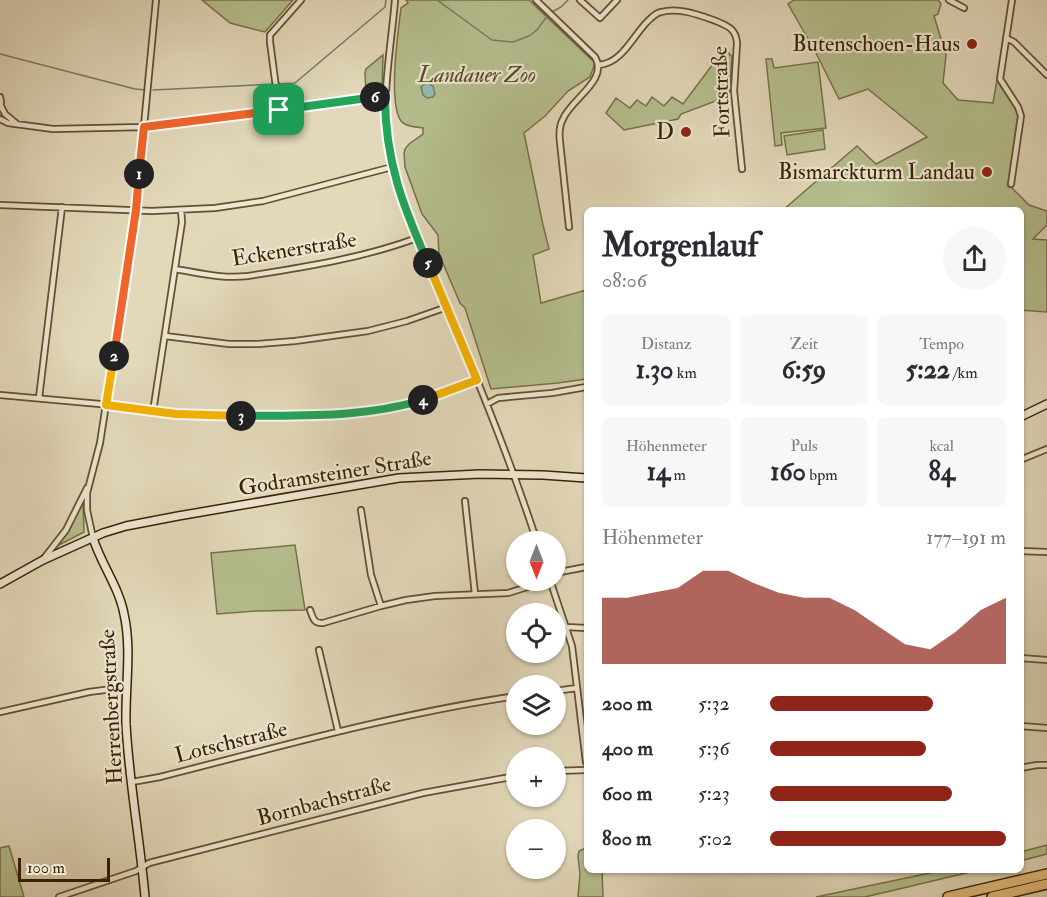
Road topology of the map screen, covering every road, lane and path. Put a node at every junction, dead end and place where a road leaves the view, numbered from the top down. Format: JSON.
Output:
{"nodes":[{"id":1,"x":156,"y":0,"type":"edge"},
{"id":2,"x":301,"y":0,"type":"edge"},
{"id":3,"x":395,"y":0,"type":"edge"},
{"id":4,"x":536,"y":0,"type":"edge"},
{"id":5,"x":580,"y":0,"type":"edge"},
{"id":6,"x":617,"y":0,"type":"edge"},
{"id":7,"x":949,"y":0,"type":"edge"},
{"id":8,"x":1012,"y":0,"type":"edge"},
{"id":9,"x":964,"y":8,"type":"dead end"},
{"id":10,"x":1006,"y":38,"type":"junction"},
{"id":11,"x":598,"y":65,"type":"junction"},
{"id":12,"x":1047,"y":75,"type":"edge"},
{"id":13,"x":385,"y":96,"type":"junction"},
{"id":14,"x":0,"y":97,"type":"edge"},
{"id":15,"x":0,"y":107,"type":"edge"},
{"id":16,"x":279,"y":110,"type":"junction"},
{"id":17,"x":0,"y":119,"type":"edge"},
{"id":18,"x":19,"y":125,"type":"junction"},
{"id":19,"x":144,"y":127,"type":"junction"},
{"id":20,"x":392,"y":167,"type":"junction"},
{"id":21,"x":742,"y":169,"type":"dead end"},
{"id":22,"x":1011,"y":184,"type":"dead end"},
{"id":23,"x":0,"y":205,"type":"edge"},
{"id":24,"x":62,"y":207,"type":"junction"},
{"id":25,"x":136,"y":210,"type":"junction"},
{"id":26,"x":181,"y":210,"type":"junction"},
{"id":27,"x":569,"y":227,"type":"dead end"},
{"id":28,"x":417,"y":238,"type":"junction"},
{"id":29,"x":175,"y":269,"type":"junction"},
{"id":30,"x":447,"y":307,"type":"junction"},
{"id":31,"x":165,"y":336,"type":"junction"},
{"id":32,"x":477,"y":380,"type":"junction"},
{"id":33,"x":584,"y":387,"type":"edge"},
{"id":34,"x":0,"y":395,"type":"edge"},
{"id":35,"x":39,"y":398,"type":"junction"},
{"id":36,"x":487,"y":404,"type":"junction"},
{"id":37,"x":1047,"y":404,"type":"edge"},
{"id":38,"x":106,"y":405,"type":"junction"},
{"id":39,"x":153,"y":412,"type":"junction"},
{"id":40,"x":1024,"y":415,"type":"edge"},
{"id":41,"x":1047,"y":449,"type":"edge"},
{"id":42,"x":1024,"y":458,"type":"edge"},
{"id":43,"x":513,"y":475,"type":"junction"},
{"id":44,"x":584,"y":478,"type":"edge"},
{"id":45,"x":89,"y":485,"type":"junction"},
{"id":46,"x":465,"y":501,"type":"dead end"},
{"id":47,"x":361,"y":510,"type":"dead end"},
{"id":48,"x":533,"y":531,"type":"edge"},
{"id":49,"x":93,"y":538,"type":"junction"},
{"id":50,"x":1024,"y":551,"type":"edge"},
{"id":51,"x":1047,"y":552,"type":"edge"},
{"id":52,"x":43,"y":560,"type":"junction"},
{"id":53,"x":584,"y":567,"type":"edge"},
{"id":54,"x":566,"y":571,"type":"edge"},
{"id":55,"x":0,"y":584,"type":"edge"},
{"id":56,"x":514,"y":591,"type":"edge"},
{"id":57,"x":554,"y":591,"type":"edge"},
{"id":58,"x":475,"y":594,"type":"junction"},
{"id":59,"x":381,"y":606,"type":"junction"},
{"id":60,"x":310,"y":610,"type":"dead end"},
{"id":61,"x":567,"y":627,"type":"junction"},
{"id":62,"x":584,"y":628,"type":"edge"},
{"id":63,"x":319,"y":650,"type":"dead end"},
{"id":64,"x":1024,"y":658,"type":"edge"},
{"id":65,"x":1047,"y":660,"type":"edge"},
{"id":66,"x":577,"y":688,"type":"junction"},
{"id":67,"x":126,"y":689,"type":"junction"},
{"id":68,"x":566,"y":690,"type":"edge"},
{"id":69,"x":506,"y":698,"type":"edge"},
{"id":70,"x":0,"y":712,"type":"edge"},
{"id":71,"x":584,"y":722,"type":"edge"},
{"id":72,"x":1024,"y":726,"type":"edge"},
{"id":73,"x":1047,"y":728,"type":"edge"},
{"id":74,"x":338,"y":731,"type":"junction"},
{"id":75,"x":1047,"y":765,"type":"edge"},
{"id":76,"x":1024,"y":767,"type":"edge"},
{"id":77,"x":584,"y":770,"type":"edge"},
{"id":78,"x":566,"y":771,"type":"edge"},
{"id":79,"x":506,"y":778,"type":"edge"},
{"id":80,"x":132,"y":782,"type":"junction"},
{"id":81,"x":142,"y":868,"type":"junction"},
{"id":82,"x":1047,"y":874,"type":"edge"},
{"id":83,"x":1047,"y":884,"type":"edge"},
{"id":84,"x":59,"y":897,"type":"edge"},
{"id":85,"x":145,"y":897,"type":"edge"},
{"id":86,"x":948,"y":897,"type":"edge"},
{"id":87,"x":992,"y":897,"type":"edge"}],
"edges":[{"from":1,"to":19,"type":"street"},
{"from":2,"to":16,"type":"street"},
{"from":3,"to":13,"type":"street"},
{"from":4,"to":11,"type":"street"},
{"from":5,"to":6,"type":"street"},
{"from":7,"to":9,"type":"street"},
{"from":8,"to":10,"type":"street"},
{"from":10,"to":12,"type":"street"},
{"from":10,"to":22,"type":"street"},
{"from":11,"to":21,"type":"street","name":"Fortstraße"},
{"from":11,"to":27,"type":"street"},
{"from":13,"to":16,"type":"street"},
{"from":13,"to":20,"type":"street"},
{"from":14,"to":15,"type":"street"},
{"from":15,"to":18,"type":"street"},
{"from":16,"to":19,"type":"street"},
{"from":17,"to":18,"type":"street"},
{"from":18,"to":19,"type":"street"},
{"from":19,"to":25,"type":"street"},
{"from":20,"to":26,"type":"street"},
{"from":20,"to":28,"type":"street"},
{"from":23,"to":24,"type":"street"},
{"from":24,"to":25,"type":"street"},
{"from":24,"to":35,"type":"street"},
{"from":25,"to":26,"type":"street"},
{"from":25,"to":38,"type":"street"},
{"from":26,"to":29,"type":"street"},
{"from":28,"to":29,"type":"street","name":"Eckenerstraße"},
{"from":28,"to":30,"type":"street"},
{"from":29,"to":31,"type":"street"},
{"from":30,"to":31,"type":"street"},
{"from":30,"to":32,"type":"street"},
{"from":31,"to":39,"type":"street"},
{"from":32,"to":36,"type":"street"},
{"from":32,"to":39,"type":"street"},
{"from":33,"to":36,"type":"street"},
{"from":34,"to":35,"type":"street"},
{"from":35,"to":38,"type":"street"},
{"from":36,"to":43,"type":"street"},
{"from":37,"to":40,"type":"street"},
{"from":38,"to":39,"type":"street"},
{"from":38,"to":45,"type":"street"},
{"from":41,"to":42,"type":"street"},
{"from":43,"to":44,"type":"street","name":"Godramsteiner Straße"},
{"from":43,"to":48,"type":"street"},
{"from":43,"to":49,"type":"street","name":"Godramsteiner Straße"},
{"from":45,"to":49,"type":"street"},
{"from":45,"to":52,"type":"street"},
{"from":46,"to":58,"type":"street"},
{"from":47,"to":59,"type":"street"},
{"from":49,"to":52,"type":"street","name":"Godramsteiner Straße"},
{"from":49,"to":67,"type":"street","name":"Herrenbergstraße"},
{"from":50,"to":51,"type":"street"},
{"from":52,"to":55,"type":"street","name":"Godramsteiner Straße"},
{"from":53,"to":54,"type":"street"},
{"from":56,"to":58,"type":"street"},
{"from":57,"to":61,"type":"street"},
{"from":58,"to":59,"type":"street"},
{"from":59,"to":60,"type":"street"},
{"from":61,"to":62,"type":"street"},
{"from":61,"to":66,"type":"street"},
{"from":63,"to":74,"type":"street"},
{"from":64,"to":65,"type":"street"},
{"from":66,"to":68,"type":"street"},
{"from":66,"to":71,"type":"street"},
{"from":67,"to":70,"type":"street"},
{"from":67,"to":80,"type":"street","name":"Herrenbergstraße"},
{"from":69,"to":74,"type":"street","name":"Lotschstraße"},
{"from":72,"to":73,"type":"street"},
{"from":74,"to":80,"type":"street","name":"Lotschstraße"},
{"from":75,"to":76,"type":"street"},
{"from":77,"to":78,"type":"street"},
{"from":79,"to":81,"type":"street","name":"Bornbachstraße"},
{"from":80,"to":81,"type":"street","name":"Herrenbergstraße"},
{"from":81,"to":84,"type":"street","name":"Bornbachstraße"},
{"from":81,"to":85,"type":"street","name":"Herrenbergstraße"},
{"from":82,"to":86,"type":"highway"},
{"from":83,"to":87,"type":"highway"}]}
